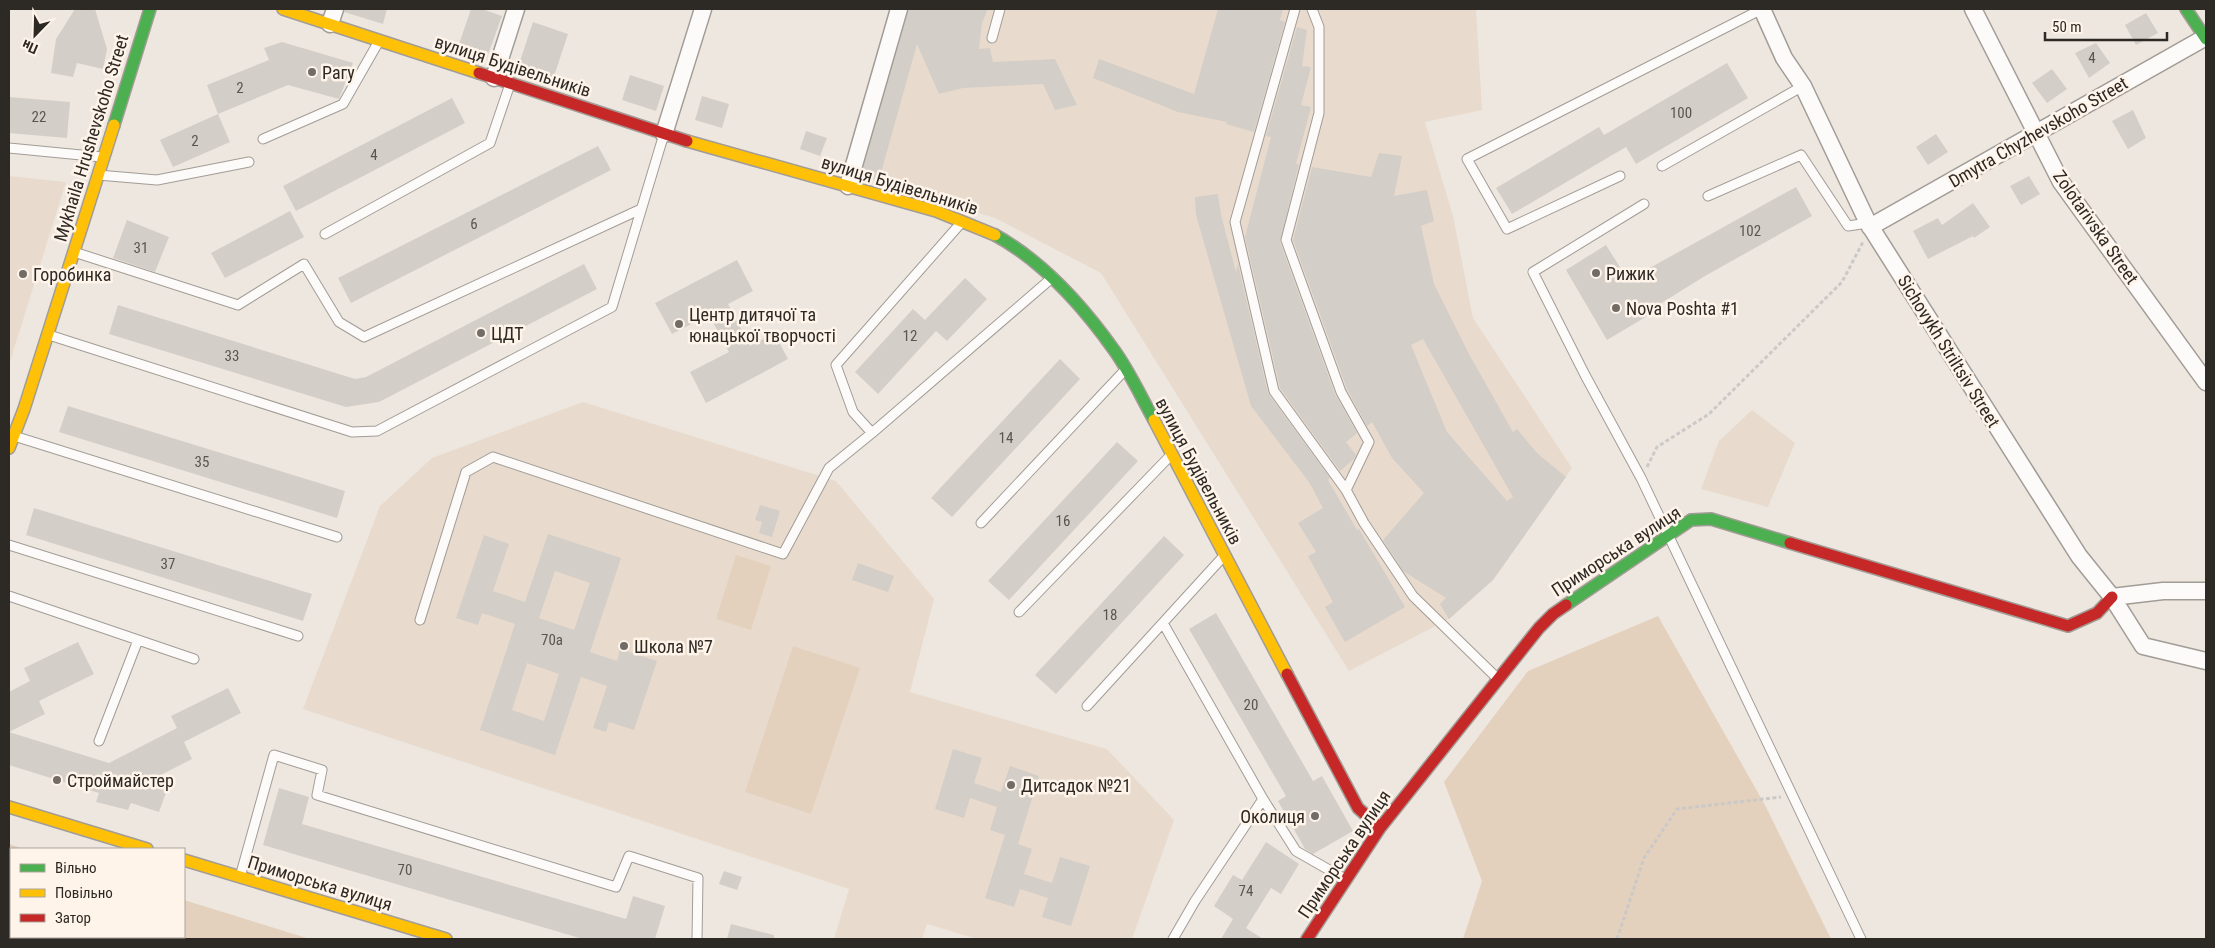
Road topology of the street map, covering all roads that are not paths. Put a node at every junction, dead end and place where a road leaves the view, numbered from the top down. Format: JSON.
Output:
{"nodes":[{"id":1,"x":150,"y":9,"type":"edge"},
{"id":2,"x":283,"y":9,"type":"edge"},
{"id":3,"x":516,"y":9,"type":"edge"},
{"id":4,"x":704,"y":9,"type":"edge"},
{"id":5,"x":899,"y":9,"type":"edge"},
{"id":6,"x":1000,"y":9,"type":"edge"},
{"id":7,"x":1295,"y":9,"type":"edge"},
{"id":8,"x":1312,"y":9,"type":"edge"},
{"id":9,"x":1762,"y":9,"type":"edge"},
{"id":10,"x":1974,"y":9,"type":"edge"},
{"id":11,"x":2186,"y":9,"type":"edge"},
{"id":12,"x":332,"y":17,"type":"edge"},
{"id":13,"x":992,"y":38,"type":"dead end"},
{"id":14,"x":2206,"y":38,"type":"edge"},
{"id":15,"x":379,"y":40,"type":"junction"},
{"id":16,"x":494,"y":78,"type":"junction"},
{"id":17,"x":510,"y":83,"type":"junction"},
{"id":18,"x":1803,"y":86,"type":"junction"},
{"id":19,"x":2036,"y":132,"type":"junction"},
{"id":20,"x":664,"y":134,"type":"junction"},
{"id":21,"x":263,"y":139,"type":"dead end"},
{"id":22,"x":9,"y":148,"type":"edge"},
{"id":23,"x":103,"y":157,"type":"junction"},
{"id":24,"x":249,"y":162,"type":"dead end"},
{"id":25,"x":1662,"y":166,"type":"dead end"},
{"id":26,"x":98,"y":175,"type":"junction"},
{"id":27,"x":1620,"y":176,"type":"dead end"},
{"id":28,"x":848,"y":186,"type":"junction"},
{"id":29,"x":1708,"y":196,"type":"dead end"},
{"id":30,"x":1644,"y":204,"type":"dead end"},
{"id":31,"x":641,"y":209,"type":"junction"},
{"id":32,"x":962,"y":221,"type":"junction"},
{"id":33,"x":1869,"y":225,"type":"junction"},
{"id":34,"x":325,"y":234,"type":"dead end"},
{"id":35,"x":74,"y":252,"type":"junction"},
{"id":36,"x":1053,"y":276,"type":"junction"},
{"id":37,"x":48,"y":334,"type":"junction"},
{"id":38,"x":1125,"y":370,"type":"junction"},
{"id":39,"x":2206,"y":382,"type":"edge"},
{"id":40,"x":872,"y":433,"type":"junction"},
{"id":41,"x":14,"y":436,"type":"junction"},
{"id":42,"x":9,"y":448,"type":"edge"},
{"id":43,"x":1173,"y":453,"type":"junction"},
{"id":44,"x":1346,"y":490,"type":"junction"},
{"id":45,"x":981,"y":523,"type":"dead end"},
{"id":46,"x":1668,"y":535,"type":"junction"},
{"id":47,"x":337,"y":537,"type":"dead end"},
{"id":48,"x":9,"y":544,"type":"edge"},
{"id":49,"x":1224,"y":556,"type":"junction"},
{"id":50,"x":2206,"y":591,"type":"edge"},
{"id":51,"x":9,"y":596,"type":"edge"},
{"id":52,"x":2112,"y":597,"type":"junction"},
{"id":53,"x":1019,"y":612,"type":"dead end"},
{"id":54,"x":420,"y":620,"type":"dead end"},
{"id":55,"x":1163,"y":623,"type":"junction"},
{"id":56,"x":298,"y":636,"type":"dead end"},
{"id":57,"x":138,"y":640,"type":"junction"},
{"id":58,"x":194,"y":659,"type":"dead end"},
{"id":59,"x":2206,"y":661,"type":"edge"},
{"id":60,"x":1498,"y":678,"type":"junction"},
{"id":61,"x":1087,"y":706,"type":"dead end"},
{"id":62,"x":99,"y":741,"type":"dead end"},
{"id":63,"x":1263,"y":799,"type":"junction"},
{"id":64,"x":9,"y":808,"type":"edge"},
{"id":65,"x":1380,"y":828,"type":"junction"},
{"id":66,"x":144,"y":848,"type":"edge"},
{"id":67,"x":185,"y":860,"type":"edge"},
{"id":68,"x":240,"y":877,"type":"junction"},
{"id":69,"x":1347,"y":880,"type":"junction"},
{"id":70,"x":446,"y":939,"type":"edge"},
{"id":71,"x":697,"y":939,"type":"edge"},
{"id":72,"x":1173,"y":939,"type":"edge"},
{"id":73,"x":1307,"y":939,"type":"edge"},
{"id":74,"x":1861,"y":939,"type":"edge"}],
"edges":[{"from":1,"to":23,"type":"street","name":"Mykhaila Hrushevskoho Street"},
{"from":2,"to":12,"type":"street","name":"вулиця Будівельників"},
{"from":3,"to":16,"type":"street"},
{"from":4,"to":20,"type":"street"},
{"from":5,"to":28,"type":"street"},
{"from":6,"to":13,"type":"lane"},
{"from":7,"to":44,"type":"lane"},
{"from":8,"to":44,"type":"lane"},
{"from":9,"to":18,"type":"street","name":"Sichovykh Striltsiv Street"},
{"from":9,"to":27,"type":"lane"},
{"from":10,"to":19,"type":"street","name":"Zolotarivska Street"},
{"from":11,"to":14,"type":"street"},
{"from":12,"to":15,"type":"street","name":"вулиця Будівельників"},
{"from":14,"to":19,"type":"street","name":"Dmytra Chyzhevskoho Street"},
{"from":15,"to":16,"type":"street","name":"вулиця Будівельників"},
{"from":15,"to":21,"type":"lane"},
{"from":16,"to":17,"type":"street","name":"вулиця Будівельників"},
{"from":17,"to":20,"type":"street","name":"вулиця Будівельників"},
{"from":17,"to":34,"type":"lane"},
{"from":18,"to":25,"type":"lane"},
{"from":18,"to":33,"type":"street","name":"Sichovykh Striltsiv Street"},
{"from":19,"to":33,"type":"street","name":"Dmytra Chyzhevskoho Street"},
{"from":19,"to":39,"type":"street","name":"Zolotarivska Street"},
{"from":20,"to":28,"type":"street","name":"вулиця Будівельників"},
{"from":20,"to":31,"type":"lane"},
{"from":22,"to":23,"type":"lane"},
{"from":23,"to":26,"type":"street","name":"Mykhaila Hrushevskoho Street"},
{"from":24,"to":26,"type":"lane"},
{"from":26,"to":35,"type":"street","name":"Mykhaila Hrushevskoho Street"},
{"from":28,"to":32,"type":"street","name":"вулиця Будівельників"},
{"from":29,"to":33,"type":"lane"},
{"from":30,"to":46,"type":"lane"},
{"from":31,"to":35,"type":"lane"},
{"from":31,"to":37,"type":"lane"},
{"from":32,"to":36,"type":"street","name":"вулиця Будівельників"},
{"from":32,"to":40,"type":"lane"},
{"from":33,"to":52,"type":"street","name":"Sichovykh Striltsiv Street"},
{"from":35,"to":37,"type":"street","name":"Mykhaila Hrushevskoho Street"},
{"from":36,"to":38,"type":"street","name":"вулиця Будівельників"},
{"from":36,"to":40,"type":"lane"},
{"from":37,"to":41,"type":"street","name":"Mykhaila Hrushevskoho Street"},
{"from":38,"to":43,"type":"street","name":"вулиця Будівельників"},
{"from":38,"to":45,"type":"lane"},
{"from":40,"to":54,"type":"lane"},
{"from":41,"to":42,"type":"street","name":"Mykhaila Hrushevskoho Street"},
{"from":41,"to":47,"type":"lane"},
{"from":43,"to":49,"type":"street","name":"вулиця Будівельників"},
{"from":43,"to":53,"type":"lane"},
{"from":44,"to":60,"type":"lane"},
{"from":46,"to":52,"type":"street","name":"Приморська вулиця"},
{"from":46,"to":60,"type":"street","name":"Приморська вулиця"},
{"from":46,"to":74,"type":"lane"},
{"from":48,"to":56,"type":"lane"},
{"from":49,"to":55,"type":"lane"},
{"from":49,"to":65,"type":"street","name":"вулиця Будівельників"},
{"from":50,"to":52,"type":"street"},
{"from":51,"to":57,"type":"lane"},
{"from":52,"to":59,"type":"street","name":"Sichovykh Striltsiv Street"},
{"from":55,"to":61,"type":"lane"},
{"from":55,"to":63,"type":"lane"},
{"from":57,"to":58,"type":"lane"},
{"from":57,"to":62,"type":"lane"},
{"from":60,"to":65,"type":"street","name":"Приморська вулиця"},
{"from":63,"to":69,"type":"lane"},
{"from":63,"to":72,"type":"lane"},
{"from":64,"to":66,"type":"street"},
{"from":65,"to":69,"type":"street","name":"Приморська вулиця"},
{"from":67,"to":68,"type":"street","name":"Приморська вулиця"},
{"from":68,"to":70,"type":"street","name":"Приморська вулиця"},
{"from":68,"to":71,"type":"lane"},
{"from":69,"to":73,"type":"street","name":"Приморська вулиця"}]}
